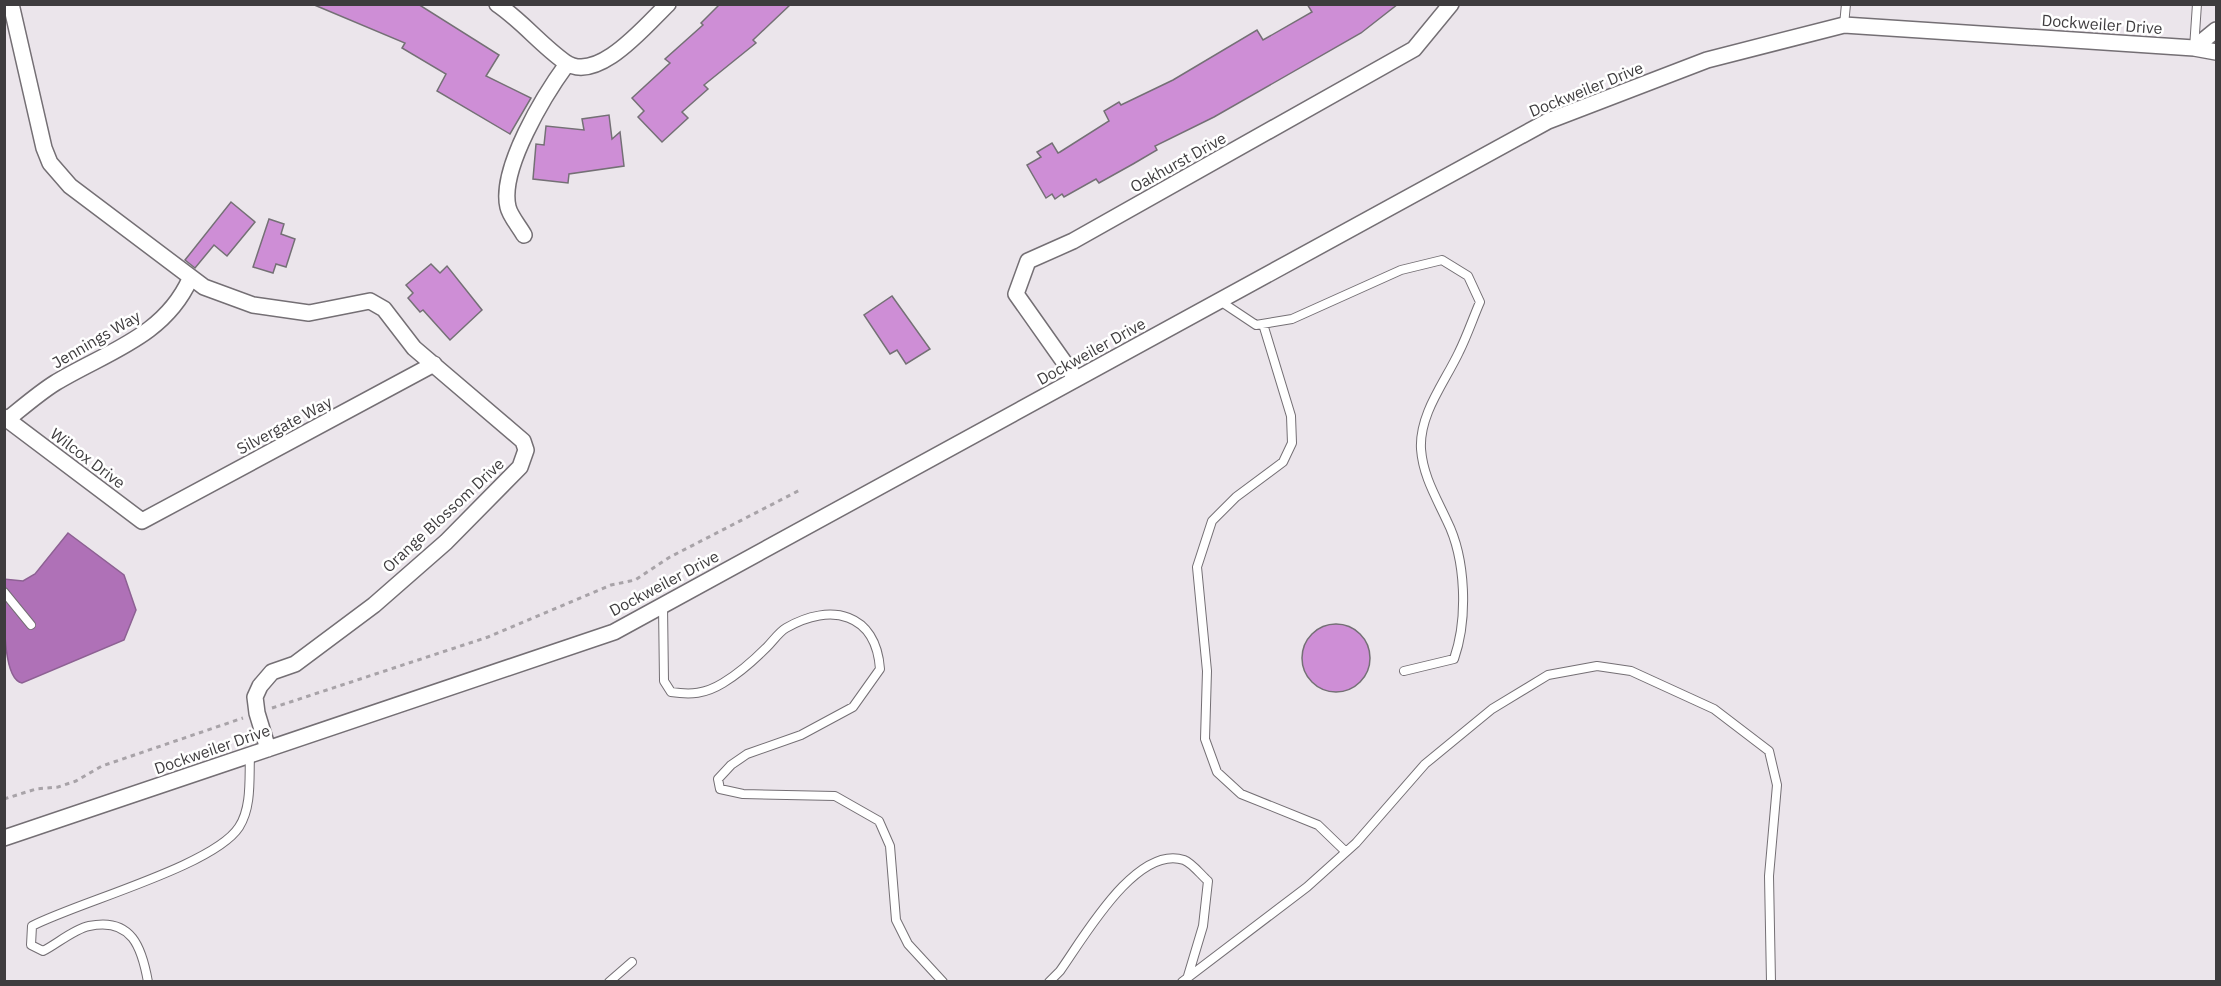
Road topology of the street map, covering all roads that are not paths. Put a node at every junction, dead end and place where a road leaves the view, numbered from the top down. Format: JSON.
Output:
{"nodes":[{"id":1,"x":11,"y":4,"type":"edge"},
{"id":2,"x":497,"y":4,"type":"edge"},
{"id":3,"x":668,"y":4,"type":"edge"},
{"id":4,"x":1451,"y":4,"type":"edge"},
{"id":5,"x":1846,"y":4,"type":"edge"},
{"id":6,"x":2197,"y":4,"type":"edge"},
{"id":7,"x":1844,"y":25,"type":"junction"},
{"id":8,"x":2217,"y":30,"type":"edge"},
{"id":9,"x":2193,"y":48,"type":"junction"},
{"id":10,"x":2217,"y":52,"type":"edge"},
{"id":11,"x":567,"y":64,"type":"junction"},
{"id":12,"x":524,"y":235,"type":"dead end"},
{"id":13,"x":190,"y":279,"type":"junction"},
{"id":14,"x":1220,"y":301,"type":"junction"},
{"id":15,"x":1263,"y":324,"type":"junction"},
{"id":16,"x":434,"y":364,"type":"junction"},
{"id":17,"x":1076,"y":379,"type":"junction"},
{"id":18,"x":6,"y":418,"type":"edge"},
{"id":19,"x":152,"y":517,"type":"joint"},
{"id":20,"x":4,"y":592,"type":"edge"},
{"id":21,"x":663,"y":605,"type":"junction"},
{"id":22,"x":31,"y":625,"type":"dead end"},
{"id":23,"x":1404,"y":671,"type":"dead end"},
{"id":24,"x":268,"y":749,"type":"junction"},
{"id":25,"x":250,"y":755,"type":"junction"},
{"id":26,"x":4,"y":838,"type":"edge"},
{"id":27,"x":1346,"y":852,"type":"junction"},
{"id":28,"x":632,"y":962,"type":"dead end"},
{"id":29,"x":1185,"y":979,"type":"edge"},
{"id":30,"x":148,"y":981,"type":"edge"},
{"id":31,"x":609,"y":981,"type":"edge"},
{"id":32,"x":943,"y":981,"type":"edge"},
{"id":33,"x":1049,"y":981,"type":"edge"},
{"id":34,"x":1771,"y":981,"type":"edge"}],
"edges":[{"from":1,"to":13,"type":"street","name":"Orange Blossom Drive"},
{"from":2,"to":11,"type":"street"},
{"from":3,"to":11,"type":"street"},
{"from":4,"to":17,"type":"street","name":"Oakhurst Drive"},
{"from":5,"to":7,"type":"lane"},
{"from":6,"to":9,"type":"lane"},
{"from":7,"to":9,"type":"street","name":"Dockweiler Drive"},
{"from":7,"to":14,"type":"street","name":"Dockweiler Drive"},
{"from":8,"to":9,"type":"street"},
{"from":9,"to":10,"type":"street","name":"Dockweiler Drive"},
{"from":11,"to":12,"type":"street"},
{"from":13,"to":16,"type":"street","name":"Orange Blossom Drive"},
{"from":13,"to":18,"type":"street","name":"Jennings Way"},
{"from":14,"to":15,"type":"lane"},
{"from":14,"to":17,"type":"street","name":"Dockweiler Drive"},
{"from":15,"to":23,"type":"lane"},
{"from":15,"to":27,"type":"lane"},
{"from":16,"to":19,"type":"street","name":"Silvergate Way"},
{"from":16,"to":24,"type":"street","name":"Orange Blossom Drive"},
{"from":17,"to":21,"type":"street","name":"Dockweiler Drive"},
{"from":18,"to":19,"type":"street","name":"Wilcox Drive"},
{"from":20,"to":22,"type":"lane"},
{"from":21,"to":24,"type":"street","name":"Dockweiler Drive"},
{"from":21,"to":32,"type":"lane"},
{"from":24,"to":25,"type":"street","name":"Dockweiler Drive"},
{"from":25,"to":26,"type":"street","name":"Dockweiler Drive"},
{"from":25,"to":30,"type":"lane"},
{"from":27,"to":29,"type":"lane"},
{"from":27,"to":34,"type":"lane"},
{"from":28,"to":31,"type":"lane"},
{"from":29,"to":33,"type":"lane"}]}
